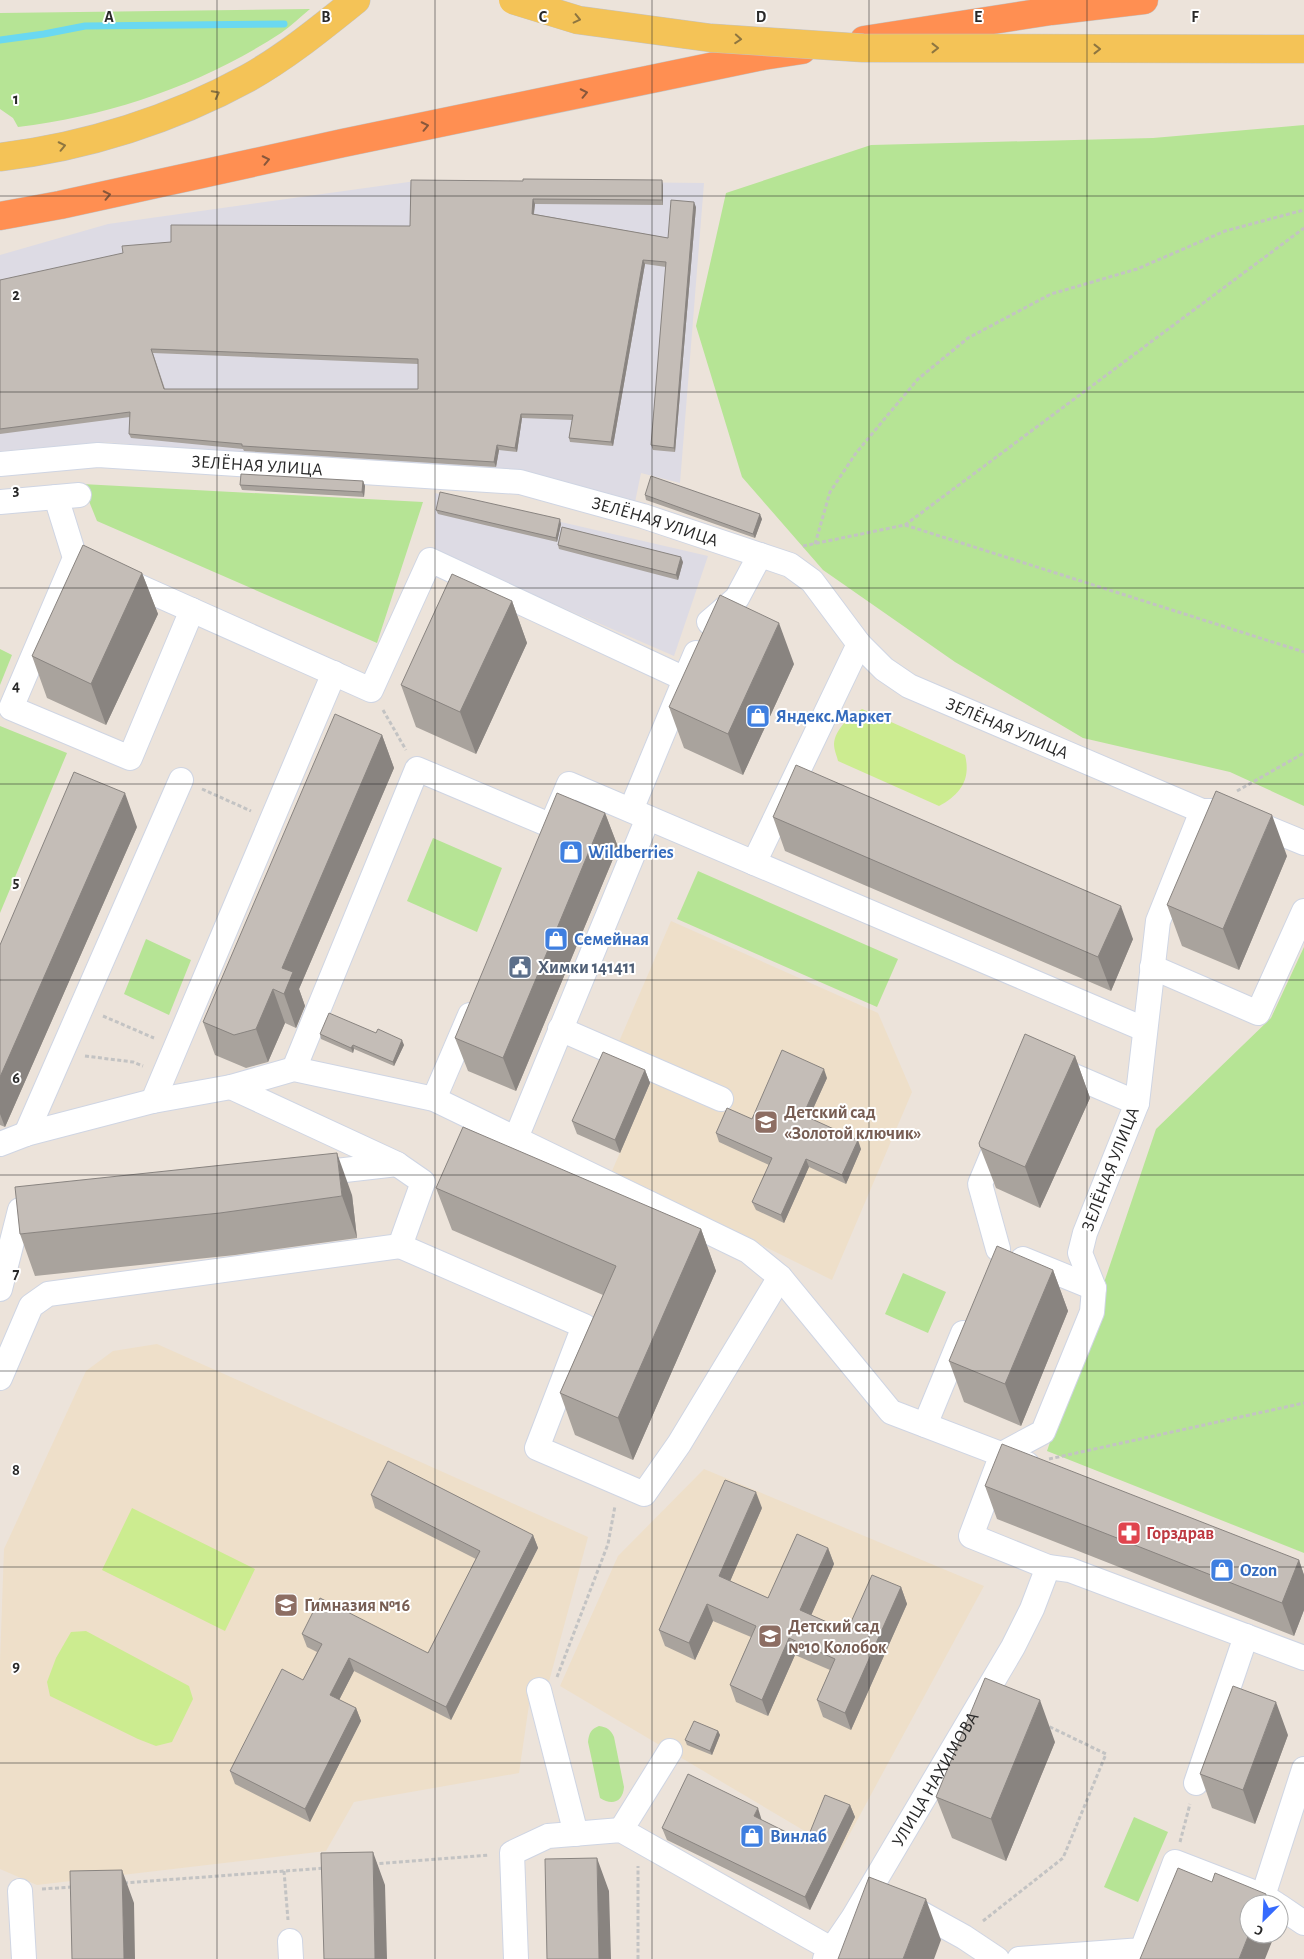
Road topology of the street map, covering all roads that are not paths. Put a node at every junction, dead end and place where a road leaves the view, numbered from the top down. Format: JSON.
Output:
{"nodes":[{"id":1,"x":356,"y":0,"type":"edge"},
{"id":2,"x":513,"y":0,"type":"edge"},
{"id":3,"x":1144,"y":0,"type":"edge"},
{"id":4,"x":1304,"y":49,"type":"edge"},
{"id":5,"x":7,"y":157,"type":"edge"},
{"id":6,"x":60,"y":206,"type":"junction"},
{"id":7,"x":0,"y":216,"type":"edge"},
{"id":8,"x":0,"y":221,"type":"edge"},
{"id":9,"x":0,"y":464,"type":"edge"},
{"id":10,"x":0,"y":502,"type":"edge"},
{"id":11,"x":760,"y":555,"type":"junction"},
{"id":12,"x":75,"y":558,"type":"junction"},
{"id":13,"x":192,"y":610,"type":"junction"},
{"id":14,"x":859,"y":644,"type":"junction"},
{"id":15,"x":334,"y":673,"type":"junction"},
{"id":16,"x":685,"y":679,"type":"junction"},
{"id":17,"x":181,"y":780,"type":"dead end"},
{"id":18,"x":1202,"y":811,"type":"junction"},
{"id":19,"x":639,"y":814,"type":"junction"},
{"id":20,"x":1304,"y":843,"type":"edge"},
{"id":21,"x":754,"y":863,"type":"junction"},
{"id":22,"x":1304,"y":911,"type":"edge"},
{"id":23,"x":1152,"y":967,"type":"junction"},
{"id":24,"x":477,"y":999,"type":"edge"},
{"id":25,"x":1144,"y":1029,"type":"junction"},
{"id":26,"x":560,"y":1030,"type":"junction"},
{"id":27,"x":1033,"y":1058,"type":"edge"},
{"id":28,"x":294,"y":1069,"type":"junction"},
{"id":29,"x":231,"y":1087,"type":"junction"},
{"id":30,"x":434,"y":1099,"type":"junction"},
{"id":31,"x":721,"y":1099,"type":"dead end"},
{"id":32,"x":153,"y":1101,"type":"junction"},
{"id":33,"x":1137,"y":1103,"type":"junction"},
{"id":34,"x":1010,"y":1112,"type":"edge"},
{"id":35,"x":26,"y":1134,"type":"junction"},
{"id":36,"x":516,"y":1138,"type":"junction"},
{"id":37,"x":0,"y":1144,"type":"edge"},
{"id":38,"x":397,"y":1164,"type":"junction"},
{"id":39,"x":291,"y":1177,"type":"edge"},
{"id":40,"x":68,"y":1204,"type":"edge"},
{"id":41,"x":400,"y":1246,"type":"junction"},
{"id":42,"x":780,"y":1277,"type":"junction"},
{"id":43,"x":0,"y":1288,"type":"edge"},
{"id":44,"x":1094,"y":1288,"type":"junction"},
{"id":45,"x":0,"y":1292,"type":"edge"},
{"id":46,"x":31,"y":1306,"type":"junction"},
{"id":47,"x":973,"y":1310,"type":"edge"},
{"id":48,"x":0,"y":1378,"type":"edge"},
{"id":49,"x":925,"y":1425,"type":"junction"},
{"id":50,"x":1002,"y":1454,"type":"junction"},
{"id":51,"x":1036,"y":1467,"type":"edge"},
{"id":52,"x":1048,"y":1567,"type":"junction"},
{"id":53,"x":1246,"y":1636,"type":"junction"},
{"id":54,"x":1304,"y":1658,"type":"edge"},
{"id":55,"x":540,"y":1695,"type":"road end"},
{"id":56,"x":670,"y":1752,"type":"dead end"},
{"id":57,"x":1196,"y":1782,"type":"road end"},
{"id":58,"x":1302,"y":1782,"type":"edge"},
{"id":59,"x":576,"y":1834,"type":"junction"},
{"id":60,"x":630,"y":1835,"type":"junction"},
{"id":61,"x":872,"y":1887,"type":"junction"},
{"id":62,"x":20,"y":1891,"type":"road end"},
{"id":63,"x":1253,"y":1894,"type":"edge"},
{"id":64,"x":1274,"y":1894,"type":"edge"},
{"id":65,"x":1289,"y":1913,"type":"edge"},
{"id":66,"x":1304,"y":1922,"type":"edge"},
{"id":67,"x":828,"y":1954,"type":"edge"},
{"id":68,"x":24,"y":1959,"type":"edge"},
{"id":69,"x":516,"y":1959,"type":"edge"},
{"id":70,"x":997,"y":1959,"type":"edge"},
{"id":71,"x":1020,"y":1959,"type":"edge"}],
"edges":[{"from":5,"to":1,"type":"main road","one_way":true},
{"from":2,"to":4,"type":"main road","one_way":true,"bridge":true},
{"from":6,"to":3,"type":"highway","one_way":true},
{"from":6,"to":7,"type":"highway"},
{"from":6,"to":8,"type":"street"},
{"from":9,"to":11,"type":"street","name":"ЗЕЛЁНАЯ УЛИЦА"},
{"from":10,"to":12,"type":"street"},
{"from":11,"to":14,"type":"street","name":"ЗЕЛЁНАЯ УЛИЦА"},
{"from":11,"to":16,"type":"street"},
{"from":12,"to":13,"type":"street"},
{"from":12,"to":13,"type":"street"},
{"from":13,"to":15,"type":"street"},
{"from":14,"to":18,"type":"street","name":"ЗЕЛЁНАЯ УЛИЦА"},
{"from":14,"to":21,"type":"street"},
{"from":15,"to":16,"type":"street"},
{"from":15,"to":32,"type":"street"},
{"from":16,"to":19,"type":"street"},
{"from":17,"to":35,"type":"street"},
{"from":18,"to":20,"type":"street"},
{"from":18,"to":23,"type":"street","name":"ЗЕЛЁНАЯ УЛИЦА"},
{"from":19,"to":21,"type":"street"},
{"from":19,"to":26,"type":"street"},
{"from":19,"to":28,"type":"street"},
{"from":21,"to":25,"type":"street"},
{"from":22,"to":23,"type":"street"},
{"from":23,"to":25,"type":"street","name":"ЗЕЛЁНАЯ УЛИЦА"},
{"from":24,"to":30,"type":"street"},
{"from":25,"to":33,"type":"street","name":"ЗЕЛЁНАЯ УЛИЦА"},
{"from":26,"to":31,"type":"street"},
{"from":26,"to":36,"type":"street"},
{"from":27,"to":33,"type":"street"},
{"from":28,"to":29,"type":"street"},
{"from":28,"to":30,"type":"street"},
{"from":29,"to":32,"type":"street"},
{"from":29,"to":38,"type":"street"},
{"from":30,"to":36,"type":"street"},
{"from":32,"to":35,"type":"street"},
{"from":33,"to":44,"type":"street","name":"ЗЕЛЁНАЯ УЛИЦА"},
{"from":34,"to":44,"type":"street"},
{"from":35,"to":37,"type":"street"},
{"from":36,"to":42,"type":"street"},
{"from":38,"to":39,"type":"street"},
{"from":38,"to":41,"type":"street"},
{"from":40,"to":43,"type":"street"},
{"from":41,"to":42,"type":"street"},
{"from":41,"to":46,"type":"street"},
{"from":42,"to":49,"type":"street"},
{"from":44,"to":50,"type":"street","name":"ЗЕЛЁНАЯ УЛИЦА"},
{"from":45,"to":46,"type":"street"},
{"from":46,"to":48,"type":"street"},
{"from":47,"to":49,"type":"street"},
{"from":49,"to":50,"type":"street"},
{"from":50,"to":51,"type":"street"},
{"from":50,"to":52,"type":"street"},
{"from":52,"to":53,"type":"street"},
{"from":52,"to":61,"type":"street","name":"УЛИЦА НАХИМОВА"},
{"from":53,"to":54,"type":"street"},
{"from":53,"to":57,"type":"street"},
{"from":55,"to":59,"type":"street"},
{"from":56,"to":60,"type":"street"},
{"from":58,"to":64,"type":"street"},
{"from":59,"to":60,"type":"street"},
{"from":59,"to":69,"type":"street"},
{"from":60,"to":67,"type":"street"},
{"from":61,"to":67,"type":"street","name":"УЛИЦА НАХИМОВА"},
{"from":61,"to":70,"type":"street"},
{"from":62,"to":68,"type":"street"},
{"from":63,"to":71,"type":"street"},
{"from":65,"to":66,"type":"street"}]}
